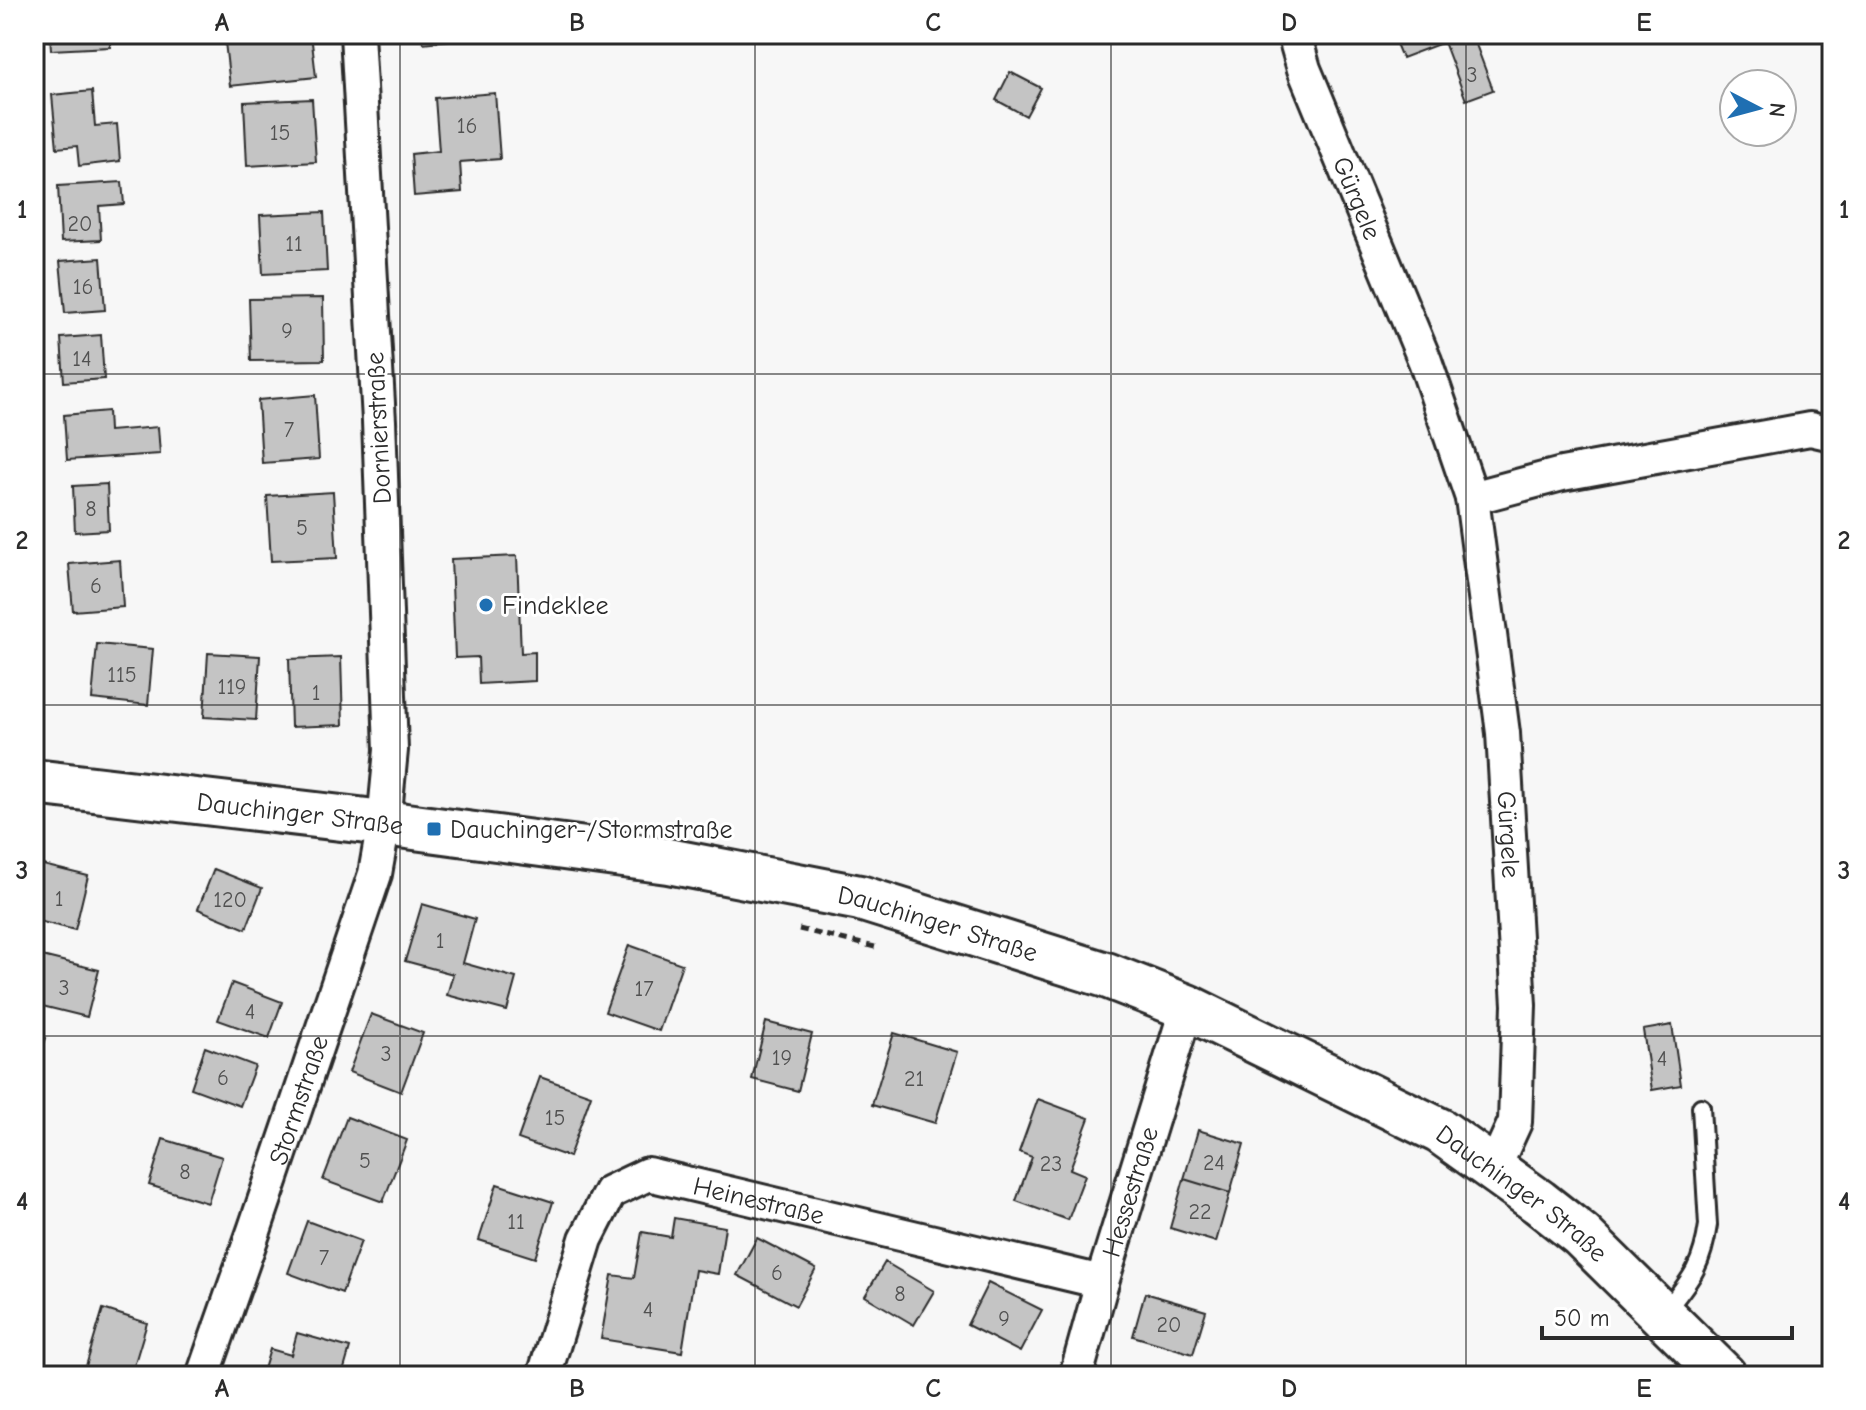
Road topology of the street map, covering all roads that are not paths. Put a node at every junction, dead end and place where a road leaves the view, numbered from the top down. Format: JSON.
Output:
{"nodes":[{"id":1,"x":357,"y":34,"type":"edge"},
{"id":2,"x":1294,"y":34,"type":"edge"},
{"id":3,"x":1832,"y":434,"type":"edge"},
{"id":4,"x":1472,"y":498,"type":"junction"},
{"id":5,"x":34,"y":782,"type":"edge"},
{"id":6,"x":384,"y":823,"type":"junction"},
{"id":7,"x":1187,"y":1007,"type":"junction"},
{"id":8,"x":1701,"y":1107,"type":"dead end"},
{"id":9,"x":1494,"y":1168,"type":"junction"},
{"id":10,"x":1102,"y":1282,"type":"junction"},
{"id":11,"x":1662,"y":1315,"type":"junction"},
{"id":12,"x":1723,"y":1374,"type":"edge"},
{"id":13,"x":203,"y":1376,"type":"edge"},
{"id":14,"x":544,"y":1376,"type":"edge"},
{"id":15,"x":1076,"y":1376,"type":"edge"}],
"edges":[{"from":1,"to":6,"type":"street","name":"Dornierstraße"},
{"from":2,"to":4,"type":"street","name":"Gürgele"},
{"from":3,"to":4,"type":"street"},
{"from":4,"to":9,"type":"street","name":"Gürgele"},
{"from":5,"to":6,"type":"main road","name":"Dauchinger Straße"},
{"from":6,"to":7,"type":"main road","name":"Dauchinger Straße"},
{"from":6,"to":13,"type":"street","name":"Stormstraße"},
{"from":7,"to":9,"type":"main road","name":"Dauchinger Straße"},
{"from":7,"to":10,"type":"street","name":"Hessestraße"},
{"from":8,"to":11,"type":"lane"},
{"from":9,"to":11,"type":"main road","name":"Dauchinger Straße"},
{"from":10,"to":14,"type":"street","name":"Heinestraße"},
{"from":10,"to":15,"type":"street","name":"Hessestraße"},
{"from":11,"to":12,"type":"main road","name":"Dauchinger Straße"}]}
